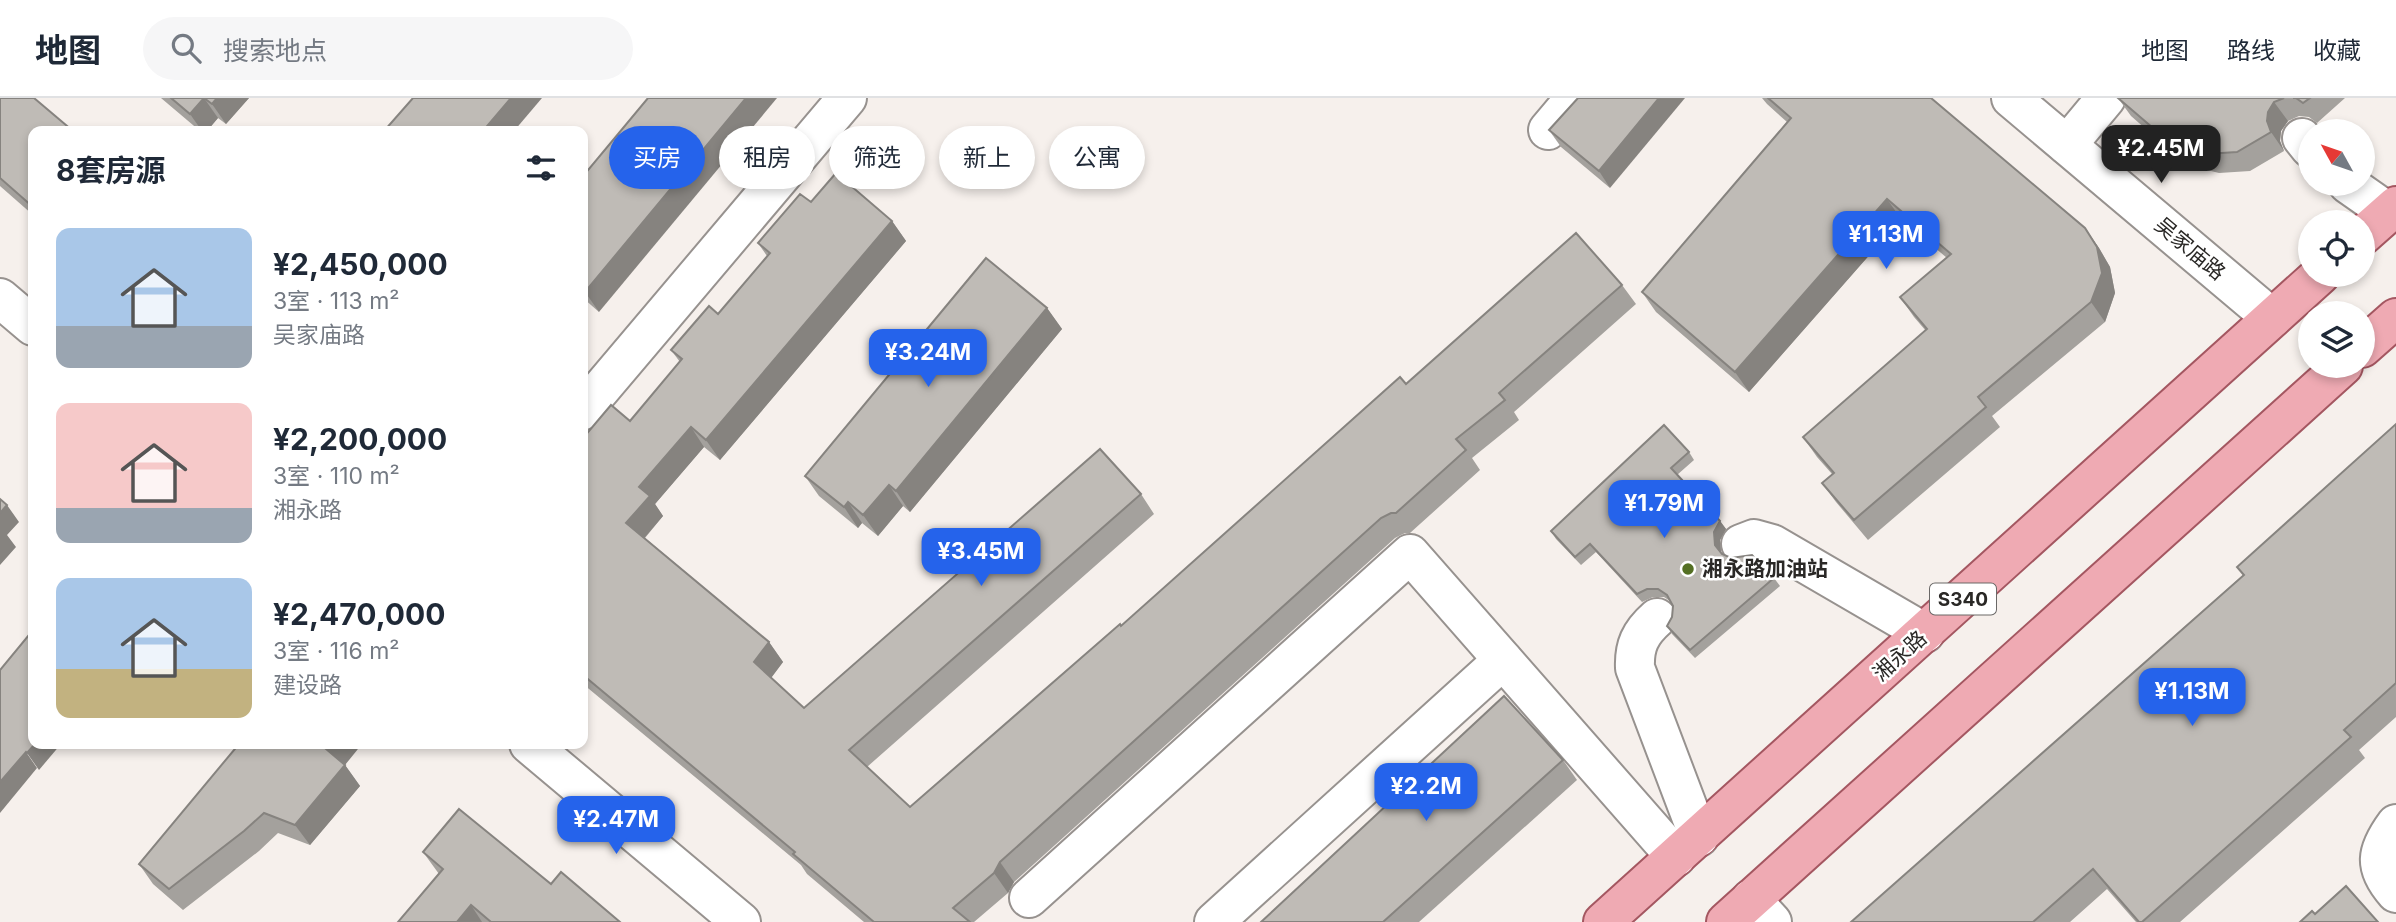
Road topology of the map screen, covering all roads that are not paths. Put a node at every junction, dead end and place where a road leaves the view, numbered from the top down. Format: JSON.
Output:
{"nodes":[{"id":1,"x":846,"y":98,"type":"edge"},
{"id":2,"x":1575,"y":98,"type":"edge"},
{"id":3,"x":2011,"y":98,"type":"edge"},
{"id":4,"x":2106,"y":98,"type":"edge"},
{"id":5,"x":1548,"y":130,"type":"edge"},
{"id":6,"x":2067,"y":145,"type":"junction"},
{"id":7,"x":2360,"y":196,"type":"edge"},
{"id":8,"x":2382,"y":218,"type":"edge"},
{"id":9,"x":2307,"y":287,"type":"edge"},
{"id":10,"x":0,"y":298,"type":"edge"},
{"id":11,"x":2273,"y":318,"type":"junction"},
{"id":12,"x":2396,"y":318,"type":"edge"},
{"id":13,"x":28,"y":322,"type":"edge"},
{"id":14,"x":2375,"y":337,"type":"edge"},
{"id":15,"x":2330,"y":378,"type":"edge"},
{"id":16,"x":588,"y":404,"type":"edge"},
{"id":17,"x":1741,"y":544,"type":"dead end"},
{"id":18,"x":1657,"y":618,"type":"dead end"},
{"id":19,"x":1925,"y":634,"type":"junction"},
{"id":20,"x":1503,"y":660,"type":"junction"},
{"id":21,"x":535,"y":749,"type":"edge"},
{"id":22,"x":2396,"y":824,"type":"edge"},
{"id":23,"x":1688,"y":847,"type":"junction"},
{"id":24,"x":2396,"y":893,"type":"edge"},
{"id":25,"x":1029,"y":898,"type":"dead end"},
{"id":26,"x":1750,"y":914,"type":"edge"},
{"id":27,"x":741,"y":922,"type":"edge"},
{"id":28,"x":1214,"y":922,"type":"edge"},
{"id":29,"x":1603,"y":922,"type":"edge"}],
"edges":[{"from":1,"to":16,"type":"street"},
{"from":2,"to":5,"type":"street"},
{"from":3,"to":6,"type":"street","name":"吴家庙路"},
{"from":4,"to":6,"type":"street"},
{"from":6,"to":11,"type":"street","name":"吴家庙路"},
{"from":7,"to":8,"type":"street"},
{"from":9,"to":11,"type":"main road","name":"湘永路","number":"S340"},
{"from":10,"to":13,"type":"street"},
{"from":11,"to":19,"type":"main road","name":"湘永路","number":"S340"},
{"from":12,"to":14,"type":"main road"},
{"from":15,"to":26,"type":"main road"},
{"from":17,"to":19,"type":"street"},
{"from":18,"to":23,"type":"street"},
{"from":19,"to":23,"type":"main road","name":"湘永路","number":"S340"},
{"from":20,"to":23,"type":"street"},
{"from":20,"to":25,"type":"street"},
{"from":20,"to":28,"type":"street"},
{"from":21,"to":27,"type":"street"},
{"from":22,"to":24,"type":"street"},
{"from":23,"to":29,"type":"main road","name":"湘永路","number":"S340"}]}
